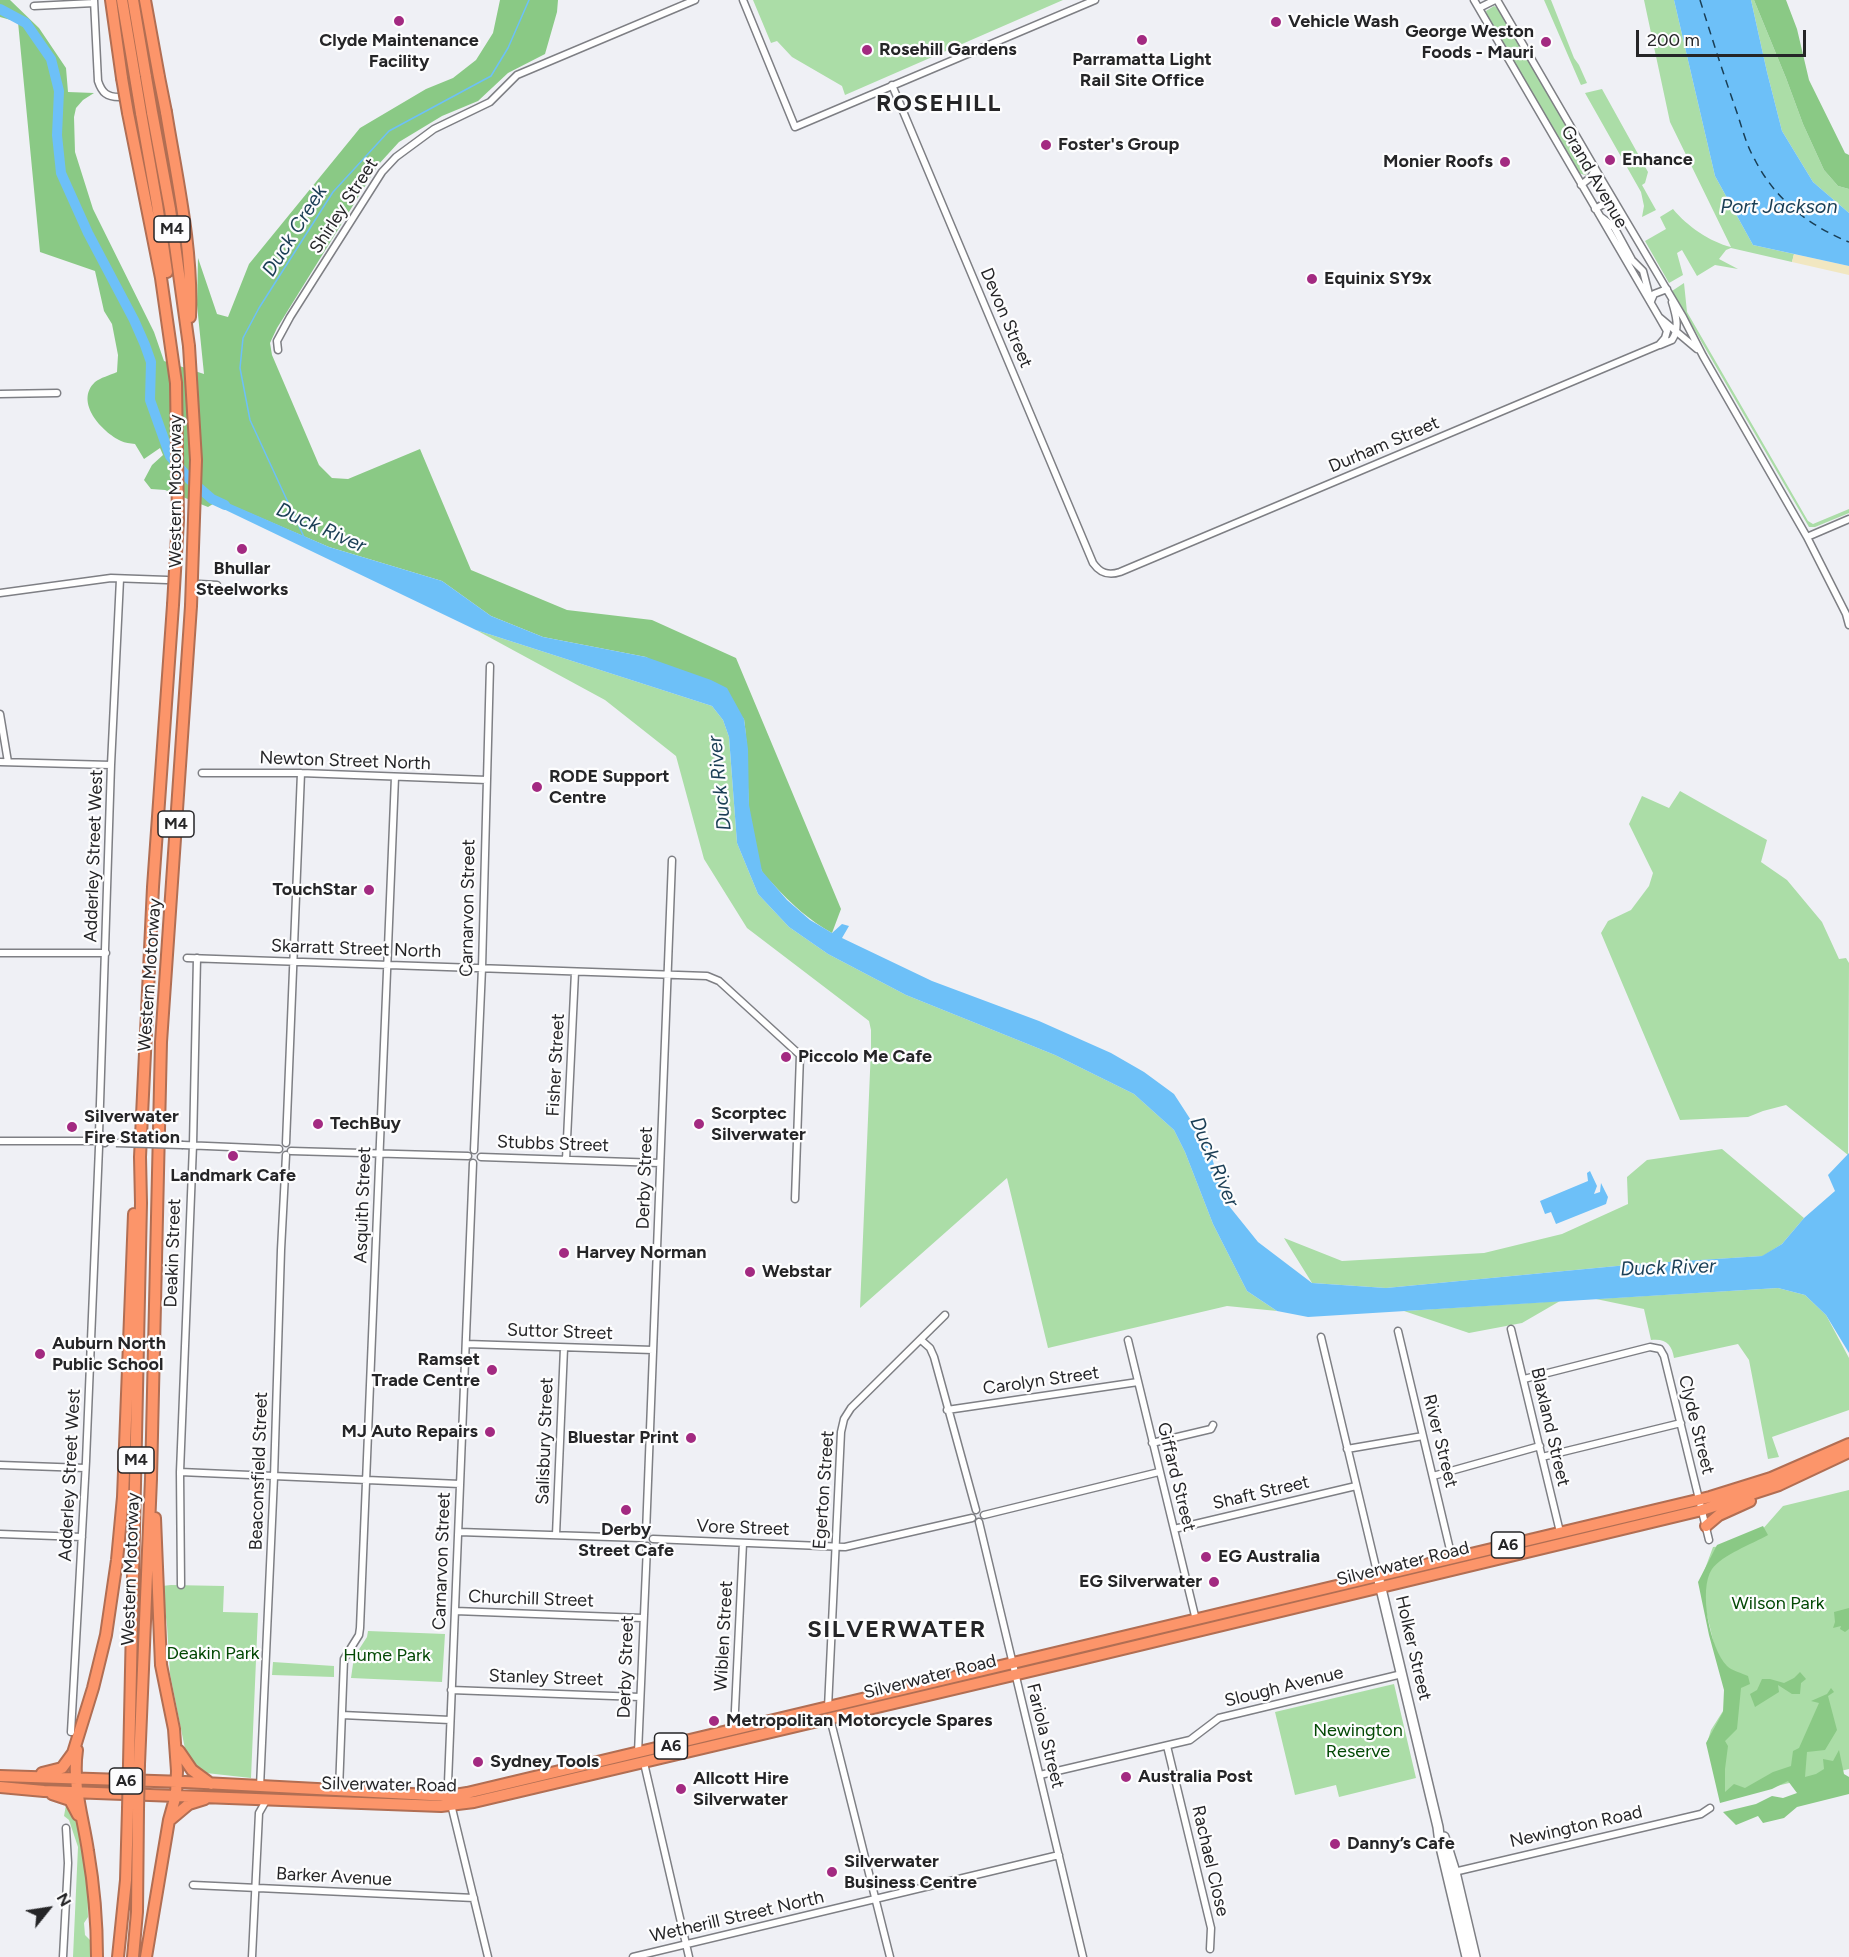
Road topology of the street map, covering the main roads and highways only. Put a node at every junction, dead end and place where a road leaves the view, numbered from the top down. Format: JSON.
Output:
{"nodes":[{"id":1,"x":111,"y":0,"type":"edge"},
{"id":2,"x":122,"y":0,"type":"edge"},
{"id":3,"x":133,"y":0,"type":"edge"},
{"id":4,"x":145,"y":0,"type":"edge"},
{"id":5,"x":140,"y":77,"type":"junction"},
{"id":6,"x":147,"y":113,"type":"junction"},
{"id":7,"x":171,"y":331,"type":"junction"},
{"id":8,"x":189,"y":346,"type":"junction"},
{"id":9,"x":140,"y":1157,"type":"junction"},
{"id":10,"x":1849,"y":1444,"type":"edge"},
{"id":11,"x":1849,"y":1452,"type":"edge"},
{"id":12,"x":151,"y":1479,"type":"junction"},
{"id":13,"x":1779,"y":1480,"type":"junction"},
{"id":14,"x":1701,"y":1505,"type":"junction"},
{"id":15,"x":1706,"y":1526,"type":"road end"},
{"id":16,"x":1380,"y":1581,"type":"junction"},
{"id":17,"x":1014,"y":1669,"type":"junction"},
{"id":18,"x":829,"y":1713,"type":"junction"},
{"id":19,"x":75,"y":1737,"type":"junction"},
{"id":20,"x":177,"y":1748,"type":"junction"},
{"id":21,"x":641,"y":1758,"type":"junction"},
{"id":22,"x":134,"y":1764,"type":"junction"},
{"id":23,"x":0,"y":1776,"type":"edge"},
{"id":24,"x":76,"y":1779,"type":"junction"},
{"id":25,"x":177,"y":1782,"type":"junction"},
{"id":26,"x":211,"y":1784,"type":"junction"},
{"id":27,"x":0,"y":1787,"type":"edge"},
{"id":28,"x":30,"y":1789,"type":"junction"},
{"id":29,"x":77,"y":1791,"type":"junction"},
{"id":30,"x":176,"y":1795,"type":"junction"},
{"id":31,"x":217,"y":1796,"type":"junction"},
{"id":32,"x":450,"y":1801,"type":"junction"},
{"id":33,"x":133,"y":1809,"type":"junction"},
{"id":34,"x":169,"y":1820,"type":"junction"},
{"id":35,"x":1451,"y":1873,"type":"junction"},
{"id":36,"x":94,"y":1904,"type":"junction"},
{"id":37,"x":97,"y":1957,"type":"edge"},
{"id":38,"x":118,"y":1957,"type":"edge"},
{"id":39,"x":133,"y":1957,"type":"edge"},
{"id":40,"x":146,"y":1957,"type":"edge"},
{"id":41,"x":1467,"y":1957,"type":"edge"},
{"id":42,"x":1475,"y":1957,"type":"edge"}],
"edges":[{"from":1,"to":7,"type":"highway","name":"Western Motorway","number":"M4","bridge":true},
{"from":2,"to":5,"type":"highway","name":"Western Motorway","number":"M4"},
{"from":3,"to":5,"type":"highway","name":"Western Motorway","number":"M4"},
{"from":4,"to":8,"type":"highway","number":"M4","bridge":true},
{"from":5,"to":6,"type":"highway","name":"Western Motorway","number":"M4","bridge":true},
{"from":6,"to":7,"type":"highway","name":"Western Motorway","number":"M4"},
{"from":6,"to":8,"type":"highway","name":"Western Motorway","number":"M4"},
{"from":7,"to":9,"type":"highway","name":"Western Motorway","number":"M4","bridge":true},
{"from":8,"to":12,"type":"highway","name":"Western Motorway","number":"M4","bridge":true},
{"from":9,"to":19,"type":"highway","number":"M4"},
{"from":9,"to":22,"type":"highway","name":"Western Motorway","number":"M4"},
{"from":10,"to":13,"type":"highway","name":"Silverwater Road","number":"A6"},
{"from":11,"to":13,"type":"highway","name":"Silverwater Road","number":"A6"},
{"from":12,"to":20,"type":"highway"},
{"from":12,"to":22,"type":"highway","name":"Western Motorway","number":"M4"},
{"from":13,"to":14,"type":"highway","name":"Silverwater Road","number":"A6"},
{"from":13,"to":15,"type":"highway"},
{"from":14,"to":16,"type":"highway","name":"Silverwater Road","number":"A6"},
{"from":14,"to":16,"type":"highway","name":"Silverwater Road","number":"A6"},
{"from":16,"to":17,"type":"highway","name":"Silverwater Road","number":"A6"},
{"from":16,"to":17,"type":"highway","name":"Silverwater Road","number":"A6"},
{"from":16,"to":35,"type":"main road","name":"Holker Street"},
{"from":17,"to":18,"type":"highway","name":"Silverwater Road","number":"A6"},
{"from":18,"to":21,"type":"highway","name":"Silverwater Road","number":"A6"},
{"from":18,"to":21,"type":"highway","name":"Silverwater Road","number":"A6"},
{"from":19,"to":23,"type":"highway","number":"M4"},
{"from":19,"to":24,"type":"highway","number":"M4"},
{"from":20,"to":25,"type":"highway"},
{"from":20,"to":26,"type":"highway"},
{"from":21,"to":32,"type":"highway","name":"Silverwater Road","number":"A6"},
{"from":22,"to":33,"type":"highway","name":"Western Motorway","number":"M4","bridge":true},
{"from":23,"to":24,"type":"highway","name":"Silverwater Road","number":"A6"},
{"from":24,"to":25,"type":"highway","name":"Silverwater Road","number":"A6"},
{"from":24,"to":29,"type":"highway"},
{"from":25,"to":26,"type":"highway","name":"Silverwater Road","number":"A6"},
{"from":25,"to":30,"type":"highway"},
{"from":26,"to":32,"type":"highway","name":"Silverwater Road","number":"A6"},
{"from":27,"to":28,"type":"highway","name":"Silverwater Road","number":"A6"},
{"from":28,"to":29,"type":"highway","name":"Silverwater Road","number":"A6"},
{"from":28,"to":36,"type":"highway"},
{"from":29,"to":30,"type":"highway","name":"Silverwater Road","number":"A6"},
{"from":29,"to":36,"type":"highway"},
{"from":30,"to":31,"type":"highway","name":"Silverwater Road","number":"A6"},
{"from":30,"to":34,"type":"highway"},
{"from":31,"to":32,"type":"highway","name":"Silverwater Road","number":"A6"},
{"from":31,"to":34,"type":"highway"},
{"from":33,"to":38,"type":"highway","name":"Western Motorway","number":"M4"},
{"from":33,"to":39,"type":"highway","name":"Western Motorway","number":"M4"},
{"from":34,"to":40,"type":"highway"},
{"from":35,"to":41,"type":"main road","name":"Holker Street"},
{"from":35,"to":42,"type":"main road","name":"Holker Street"},
{"from":36,"to":37,"type":"highway"}]}
